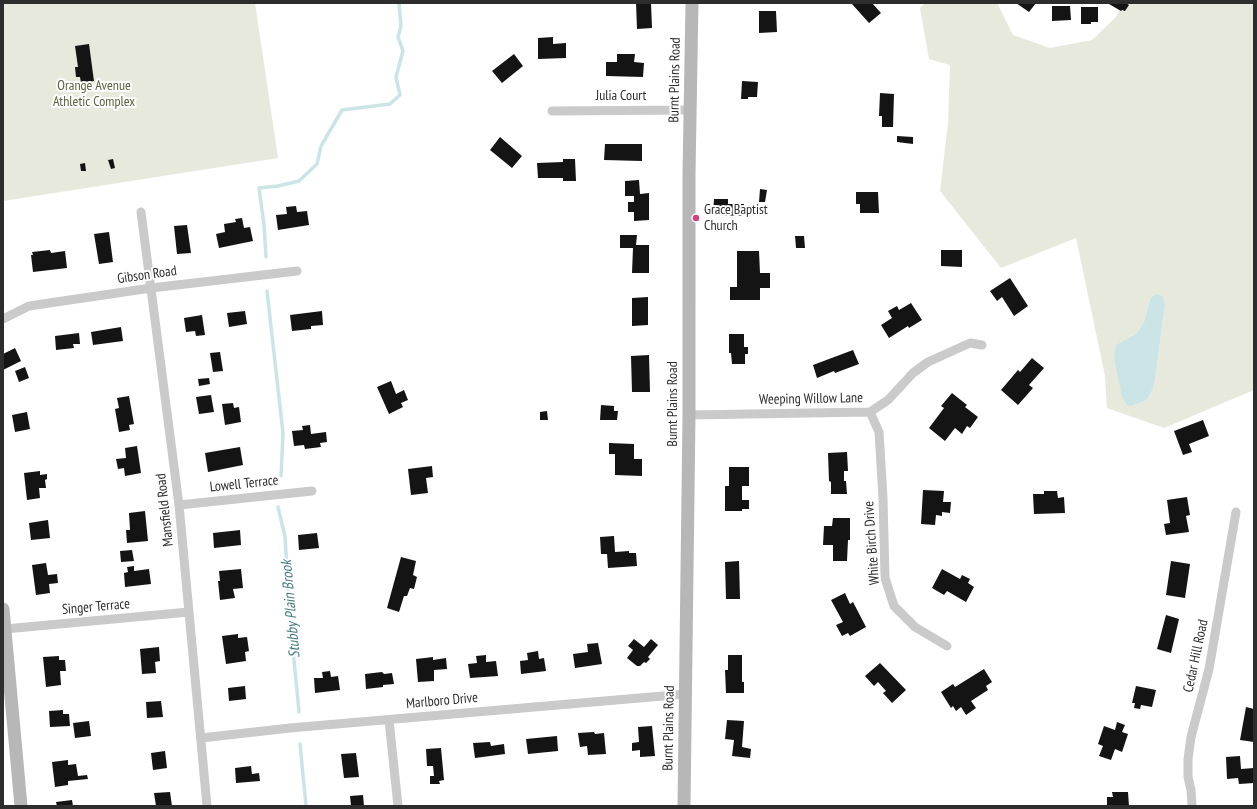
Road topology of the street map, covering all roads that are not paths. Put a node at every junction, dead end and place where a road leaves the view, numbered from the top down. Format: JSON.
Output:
{"nodes":[{"id":1,"x":692,"y":3,"type":"edge"},
{"id":2,"x":552,"y":110,"type":"dead end"},
{"id":3,"x":690,"y":110,"type":"junction"},
{"id":4,"x":141,"y":212,"type":"dead end"},
{"id":5,"x":297,"y":271,"type":"dead end"},
{"id":6,"x":151,"y":288,"type":"junction"},
{"id":7,"x":3,"y":319,"type":"edge"},
{"id":8,"x":982,"y":345,"type":"dead end"},
{"id":9,"x":870,"y":412,"type":"junction"},
{"id":10,"x":689,"y":415,"type":"junction"},
{"id":11,"x":312,"y":491,"type":"dead end"},
{"id":12,"x":179,"y":505,"type":"junction"},
{"id":13,"x":1236,"y":512,"type":"dead end"},
{"id":14,"x":3,"y":609,"type":"edge"},
{"id":15,"x":189,"y":612,"type":"junction"},
{"id":16,"x":5,"y":629,"type":"junction"},
{"id":17,"x":947,"y":646,"type":"dead end"},
{"id":18,"x":686,"y":694,"type":"junction"},
{"id":19,"x":389,"y":720,"type":"junction"},
{"id":20,"x":201,"y":738,"type":"junction"},
{"id":21,"x":21,"y":806,"type":"edge"},
{"id":22,"x":207,"y":806,"type":"edge"},
{"id":23,"x":398,"y":806,"type":"edge"},
{"id":24,"x":684,"y":806,"type":"edge"},
{"id":25,"x":1192,"y":806,"type":"edge"}],
"edges":[{"from":1,"to":3,"type":"main road","name":"Burnt Plains Road"},
{"from":2,"to":3,"type":"street","name":"Julia Court"},
{"from":3,"to":10,"type":"main road","name":"Burnt Plains Road"},
{"from":4,"to":6,"type":"street","name":"Mansfield Road"},
{"from":5,"to":6,"type":"street","name":"Gibson Road"},
{"from":6,"to":7,"type":"street","name":"Gibson Road"},
{"from":6,"to":12,"type":"street","name":"Mansfield Road"},
{"from":8,"to":9,"type":"street","name":"Weeping Willow Lane"},
{"from":9,"to":10,"type":"street","name":"Weeping Willow Lane"},
{"from":9,"to":17,"type":"street","name":"White Birch Drive"},
{"from":10,"to":18,"type":"main road","name":"Burnt Plains Road"},
{"from":11,"to":12,"type":"street","name":"Lowell Terrace"},
{"from":12,"to":15,"type":"street","name":"Mansfield Road"},
{"from":13,"to":25,"type":"street","name":"Cedar Hill Road"},
{"from":14,"to":16,"type":"main road"},
{"from":15,"to":16,"type":"street","name":"Singer Terrace"},
{"from":15,"to":20,"type":"street","name":"Mansfield Road"},
{"from":16,"to":21,"type":"main road"},
{"from":18,"to":19,"type":"street","name":"Marlboro Drive"},
{"from":18,"to":24,"type":"main road","name":"Burnt Plains Road"},
{"from":19,"to":20,"type":"street","name":"Marlboro Drive"},
{"from":19,"to":23,"type":"street"},
{"from":20,"to":22,"type":"street","name":"Mansfield Road"}]}
